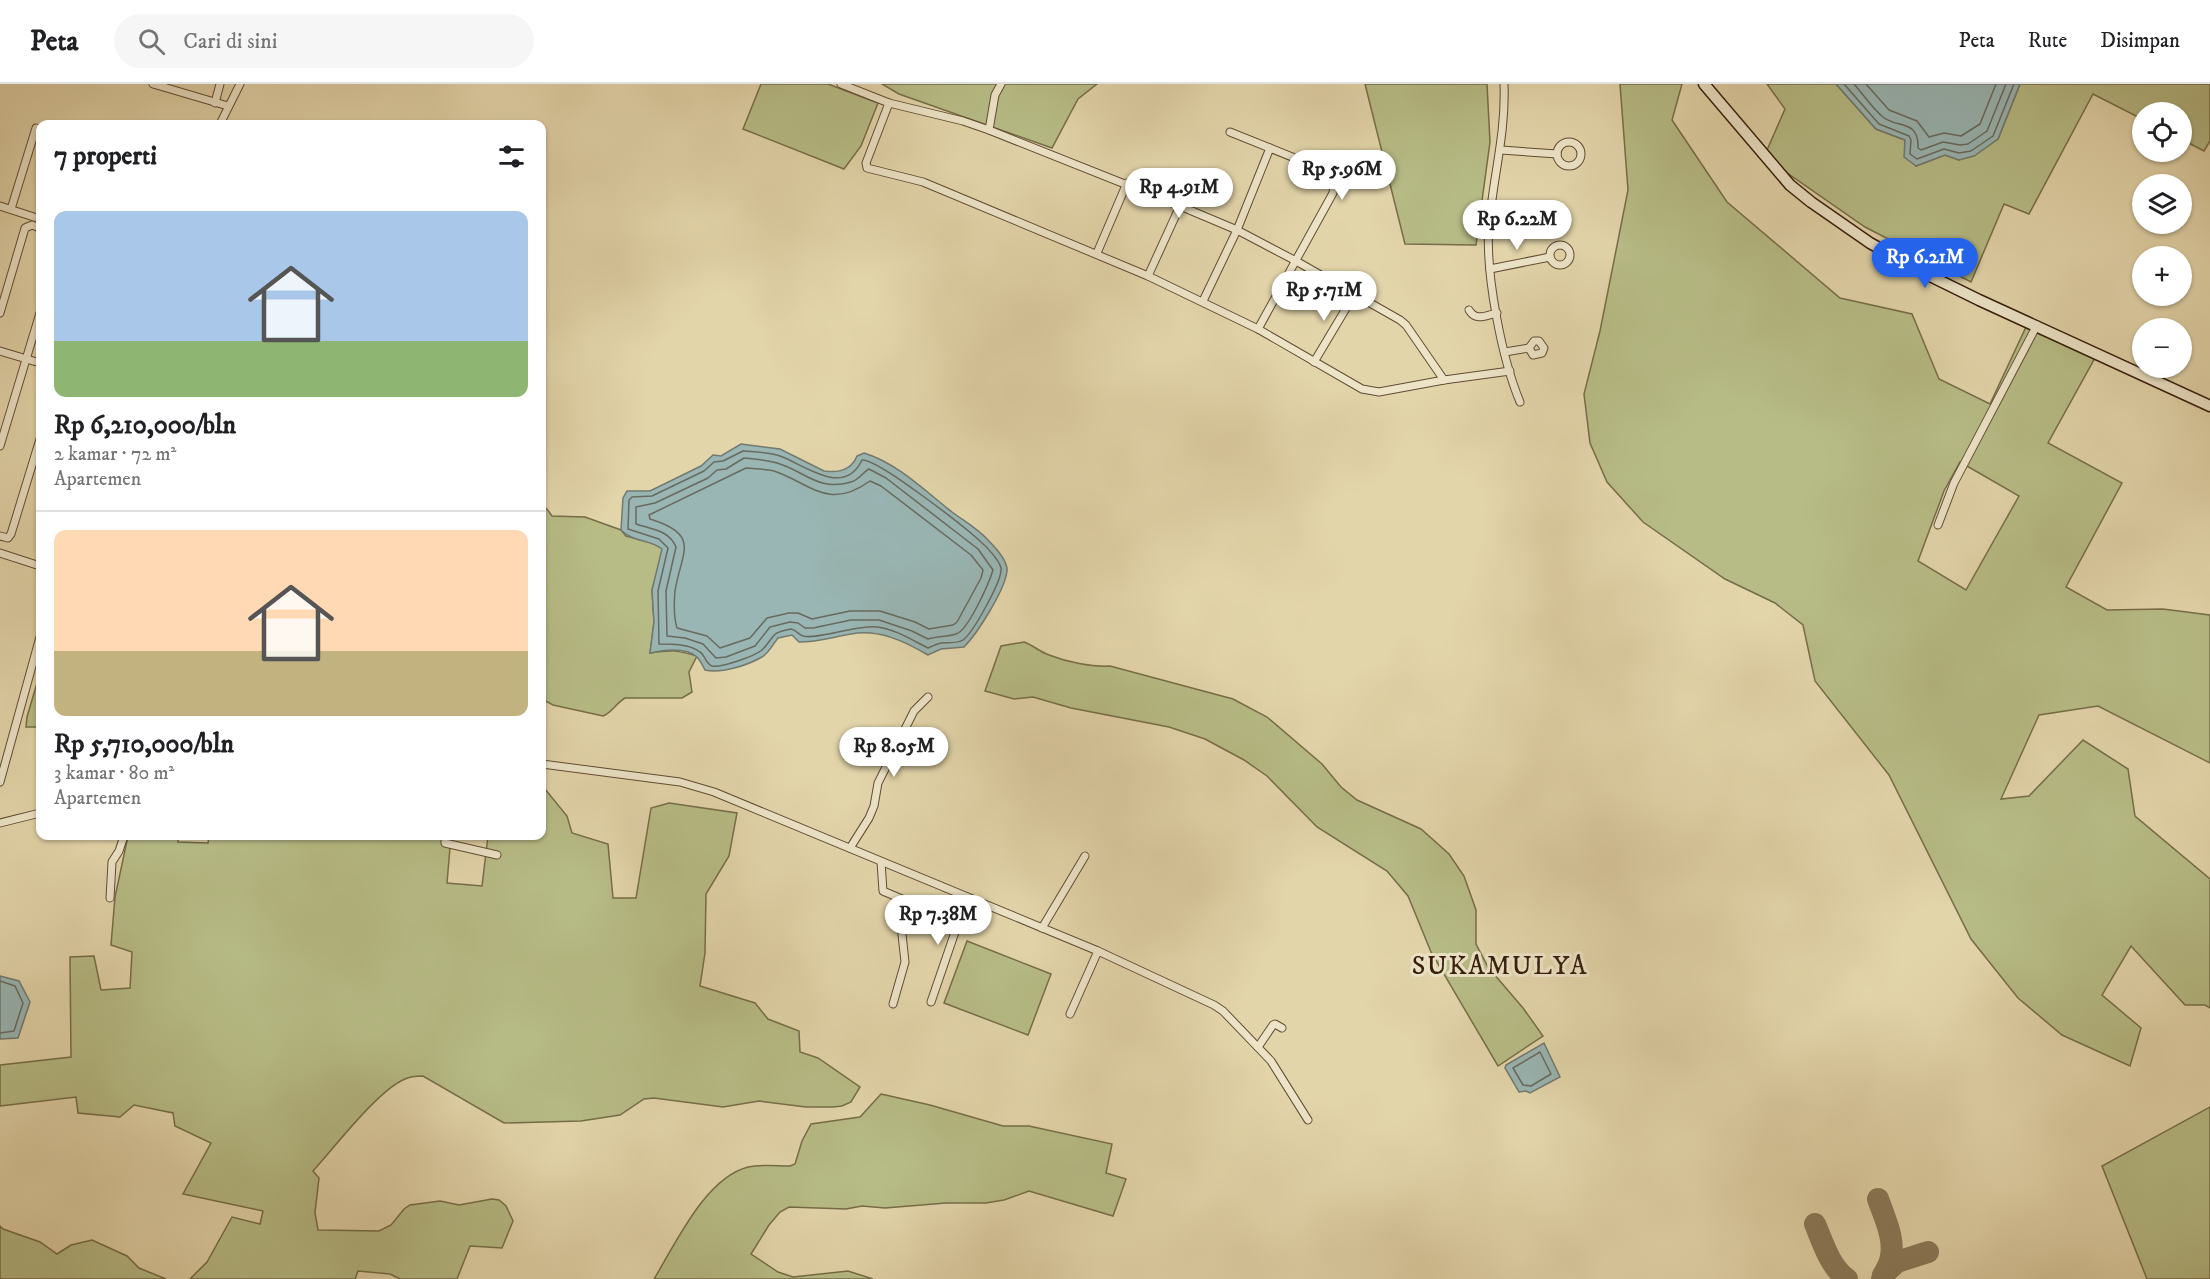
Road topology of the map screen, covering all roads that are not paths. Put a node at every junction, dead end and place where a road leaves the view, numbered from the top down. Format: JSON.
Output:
{"nodes":[{"id":1,"x":153,"y":84,"type":"edge"},
{"id":2,"x":220,"y":84,"type":"edge"},
{"id":3,"x":240,"y":84,"type":"edge"},
{"id":4,"x":841,"y":84,"type":"edge"},
{"id":5,"x":1001,"y":84,"type":"edge"},
{"id":6,"x":1504,"y":84,"type":"edge"},
{"id":7,"x":1704,"y":84,"type":"edge"},
{"id":8,"x":851,"y":86,"type":"edge"},
{"id":9,"x":181,"y":88,"type":"edge"},
{"id":10,"x":215,"y":102,"type":"junction"},
{"id":11,"x":889,"y":103,"type":"junction"},
{"id":12,"x":228,"y":106,"type":"junction"},
{"id":13,"x":222,"y":120,"type":"edge"},
{"id":14,"x":36,"y":128,"type":"edge"},
{"id":15,"x":989,"y":130,"type":"junction"},
{"id":16,"x":1230,"y":132,"type":"dead end"},
{"id":17,"x":1270,"y":148,"type":"junction"},
{"id":18,"x":1501,"y":150,"type":"junction"},
{"id":19,"x":1557,"y":154,"type":"dead end"},
{"id":20,"x":1127,"y":183,"type":"junction"},
{"id":21,"x":0,"y":206,"type":"edge"},
{"id":22,"x":1180,"y":206,"type":"junction"},
{"id":23,"x":11,"y":209,"type":"junction"},
{"id":24,"x":36,"y":218,"type":"edge"},
{"id":25,"x":36,"y":226,"type":"edge"},
{"id":26,"x":1237,"y":231,"type":"junction"},
{"id":27,"x":1097,"y":253,"type":"junction"},
{"id":28,"x":1550,"y":256,"type":"dead end"},
{"id":29,"x":1296,"y":261,"type":"junction"},
{"id":30,"x":1490,"y":269,"type":"junction"},
{"id":31,"x":1148,"y":276,"type":"junction"},
{"id":32,"x":1354,"y":295,"type":"junction"},
{"id":33,"x":1203,"y":301,"type":"junction"},
{"id":34,"x":1469,"y":310,"type":"dead end"},
{"id":35,"x":0,"y":313,"type":"edge"},
{"id":36,"x":1497,"y":313,"type":"junction"},
{"id":37,"x":2037,"y":325,"type":"junction"},
{"id":38,"x":36,"y":327,"type":"edge"},
{"id":39,"x":1258,"y":329,"type":"junction"},
{"id":40,"x":1529,"y":348,"type":"dead end"},
{"id":41,"x":0,"y":351,"type":"edge"},
{"id":42,"x":1505,"y":352,"type":"junction"},
{"id":43,"x":27,"y":359,"type":"junction"},
{"id":44,"x":36,"y":362,"type":"edge"},
{"id":45,"x":1314,"y":362,"type":"junction"},
{"id":46,"x":1510,"y":371,"type":"junction"},
{"id":47,"x":1444,"y":380,"type":"junction"},
{"id":48,"x":1520,"y":402,"type":"dead end"},
{"id":49,"x":2210,"y":406,"type":"edge"},
{"id":50,"x":0,"y":446,"type":"edge"},
{"id":51,"x":36,"y":452,"type":"edge"},
{"id":52,"x":1938,"y":525,"type":"dead end"},
{"id":53,"x":0,"y":536,"type":"edge"},
{"id":54,"x":0,"y":553,"type":"edge"},
{"id":55,"x":36,"y":565,"type":"edge"},
{"id":56,"x":36,"y":652,"type":"edge"},
{"id":57,"x":928,"y":697,"type":"dead end"},
{"id":58,"x":546,"y":765,"type":"edge"},
{"id":59,"x":0,"y":782,"type":"edge"},
{"id":60,"x":36,"y":814,"type":"edge"},
{"id":61,"x":0,"y":823,"type":"edge"},
{"id":62,"x":123,"y":840,"type":"edge"},
{"id":63,"x":445,"y":840,"type":"edge"},
{"id":64,"x":850,"y":848,"type":"junction"},
{"id":65,"x":497,"y":855,"type":"dead end"},
{"id":66,"x":1085,"y":856,"type":"dead end"},
{"id":67,"x":881,"y":862,"type":"junction"},
{"id":68,"x":967,"y":897,"type":"junction"},
{"id":69,"x":110,"y":898,"type":"dead end"},
{"id":70,"x":1042,"y":928,"type":"junction"},
{"id":71,"x":1098,"y":951,"type":"junction"},
{"id":72,"x":931,"y":1002,"type":"dead end"},
{"id":73,"x":893,"y":1004,"type":"dead end"},
{"id":74,"x":1070,"y":1014,"type":"dead end"},
{"id":75,"x":1282,"y":1028,"type":"dead end"},
{"id":76,"x":1258,"y":1047,"type":"junction"},
{"id":77,"x":1308,"y":1120,"type":"dead end"}],
"edges":[{"from":1,"to":9,"type":"street"},
{"from":2,"to":10,"type":"street"},
{"from":3,"to":12,"type":"street"},
{"from":4,"to":8,"type":"street"},
{"from":5,"to":15,"type":"street"},
{"from":6,"to":18,"type":"street"},
{"from":7,"to":37,"type":"main road"},
{"from":8,"to":11,"type":"street"},
{"from":9,"to":10,"type":"street"},
{"from":10,"to":12,"type":"street"},
{"from":11,"to":15,"type":"street"},
{"from":11,"to":27,"type":"street"},
{"from":12,"to":13,"type":"street"},
{"from":14,"to":23,"type":"street"},
{"from":15,"to":20,"type":"street"},
{"from":16,"to":17,"type":"street"},
{"from":17,"to":26,"type":"street"},
{"from":17,"to":29,"type":"street"},
{"from":18,"to":19,"type":"street"},
{"from":18,"to":30,"type":"street"},
{"from":20,"to":22,"type":"street"},
{"from":20,"to":27,"type":"street"},
{"from":21,"to":23,"type":"street"},
{"from":22,"to":26,"type":"street"},
{"from":22,"to":31,"type":"street"},
{"from":23,"to":24,"type":"street"},
{"from":25,"to":35,"type":"street"},
{"from":26,"to":29,"type":"street"},
{"from":26,"to":33,"type":"street"},
{"from":27,"to":31,"type":"street"},
{"from":28,"to":30,"type":"street"},
{"from":29,"to":32,"type":"street"},
{"from":29,"to":39,"type":"street"},
{"from":30,"to":36,"type":"street"},
{"from":31,"to":33,"type":"street"},
{"from":32,"to":45,"type":"street"},
{"from":32,"to":47,"type":"street"},
{"from":33,"to":39,"type":"street"},
{"from":34,"to":36,"type":"street"},
{"from":36,"to":42,"type":"street"},
{"from":37,"to":49,"type":"main road"},
{"from":37,"to":52,"type":"street"},
{"from":38,"to":43,"type":"street"},
{"from":39,"to":45,"type":"street"},
{"from":40,"to":42,"type":"street"},
{"from":41,"to":43,"type":"street"},
{"from":42,"to":46,"type":"street"},
{"from":43,"to":44,"type":"street"},
{"from":43,"to":50,"type":"street"},
{"from":45,"to":47,"type":"street"},
{"from":46,"to":47,"type":"street"},
{"from":46,"to":48,"type":"street"},
{"from":51,"to":53,"type":"street"},
{"from":54,"to":55,"type":"street"},
{"from":56,"to":59,"type":"street"},
{"from":57,"to":64,"type":"street"},
{"from":58,"to":64,"type":"street"},
{"from":60,"to":61,"type":"street"},
{"from":62,"to":69,"type":"street"},
{"from":63,"to":65,"type":"street"},
{"from":64,"to":67,"type":"street"},
{"from":66,"to":70,"type":"street"},
{"from":67,"to":68,"type":"street"},
{"from":67,"to":73,"type":"street"},
{"from":68,"to":70,"type":"street"},
{"from":68,"to":72,"type":"street"},
{"from":70,"to":71,"type":"street"},
{"from":71,"to":74,"type":"street"},
{"from":71,"to":76,"type":"street"},
{"from":75,"to":76,"type":"street"},
{"from":76,"to":77,"type":"street"}]}
